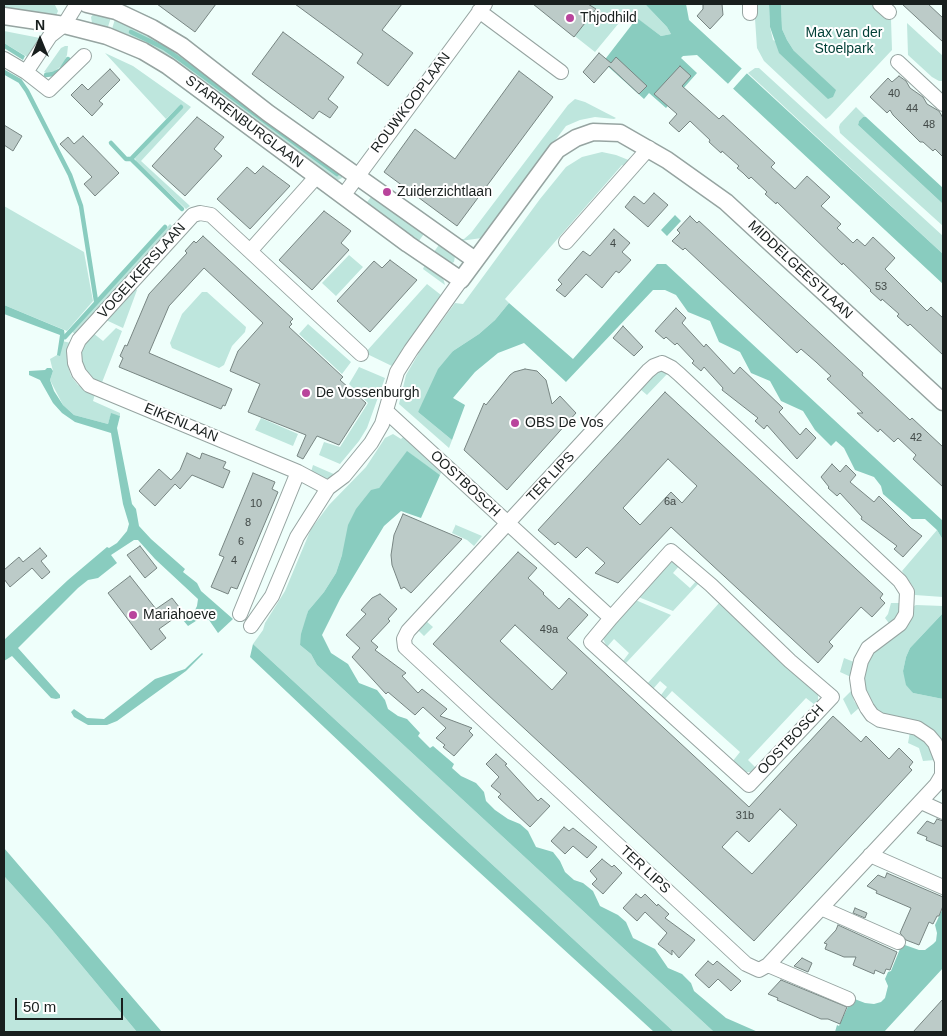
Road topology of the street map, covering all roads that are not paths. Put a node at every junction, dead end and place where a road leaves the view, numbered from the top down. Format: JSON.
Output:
{"nodes":[{"id":1,"x":77,"y":4,"type":"edge"},
{"id":2,"x":87,"y":4,"type":"edge"},
{"id":3,"x":482,"y":7,"type":"edge"},
{"id":4,"x":4,"y":16,"type":"edge"},
{"id":5,"x":64,"y":26,"type":"junction"},
{"id":6,"x":84,"y":56,"type":"dead end"},
{"id":7,"x":4,"y":59,"type":"edge"},
{"id":8,"x":898,"y":62,"type":"dead end"},
{"id":9,"x":26,"y":72,"type":"junction"},
{"id":10,"x":561,"y":72,"type":"dead end"},
{"id":11,"x":943,"y":104,"type":"edge"},
{"id":12,"x":649,"y":148,"type":"junction"},
{"id":13,"x":317,"y":176,"type":"junction"},
{"id":14,"x":357,"y":176,"type":"junction"},
{"id":15,"x":343,"y":196,"type":"junction"},
{"id":16,"x":566,"y":242,"type":"dead end"},
{"id":17,"x":250,"y":251,"type":"junction"},
{"id":18,"x":475,"y":260,"type":"junction"},
{"id":19,"x":461,"y":280,"type":"junction"},
{"id":20,"x":361,"y":354,"type":"dead end"},
{"id":21,"x":75,"y":363,"type":"joint"},
{"id":22,"x":943,"y":402,"type":"edge"},
{"id":23,"x":386,"y":411,"type":"junction"},
{"id":24,"x":298,"y":472,"type":"junction"},
{"id":25,"x":328,"y":488,"type":"junction"},
{"id":26,"x":508,"y":524,"type":"junction"},
{"id":27,"x":240,"y":614,"type":"dead end"},
{"id":28,"x":611,"y":618,"type":"junction"},
{"id":29,"x":251,"y":626,"type":"dead end"},
{"id":30,"x":942,"y":775,"type":"edge"},
{"id":31,"x":921,"y":802,"type":"junction"},
{"id":32,"x":943,"y":812,"type":"edge"},
{"id":33,"x":870,"y":855,"type":"junction"},
{"id":34,"x":943,"y":887,"type":"edge"},
{"id":35,"x":820,"y":908,"type":"junction"},
{"id":36,"x":898,"y":942,"type":"dead end"},
{"id":37,"x":768,"y":965,"type":"junction"},
{"id":38,"x":848,"y":998,"type":"dead end"}],
"edges":[{"from":1,"to":5,"type":"street"},
{"from":2,"to":14,"type":"street","name":"STARRENBURGLAAN"},
{"from":3,"to":10,"type":"street","name":"ROUWKOOPLAAN"},
{"from":3,"to":14,"type":"street","name":"ROUWKOOPLAAN"},
{"from":4,"to":5,"type":"street","name":"STARRENBURGLAAN"},
{"from":5,"to":9,"type":"street"},
{"from":5,"to":13,"type":"street","name":"STARRENBURGLAAN"},
{"from":6,"to":9,"type":"street"},
{"from":7,"to":9,"type":"street"},
{"from":8,"to":11,"type":"street"},
{"from":12,"to":16,"type":"street"},
{"from":12,"to":18,"type":"street","name":"MIDDELGEESTLAAN"},
{"from":12,"to":22,"type":"street","name":"MIDDELGEESTLAAN"},
{"from":13,"to":15,"type":"street","name":"STARRENBURGLAAN"},
{"from":13,"to":17,"type":"street"},
{"from":14,"to":15,"type":"street","name":"ROUWKOOPLAAN"},
{"from":14,"to":18,"type":"street","name":"STARRENBURGLAAN"},
{"from":15,"to":19,"type":"street","name":"STARRENBURGLAAN"},
{"from":17,"to":20,"type":"street","name":"VOGELKERSLAAN"},
{"from":17,"to":21,"type":"street","name":"VOGELKERSLAAN"},
{"from":18,"to":19,"type":"street"},
{"from":19,"to":23,"type":"street"},
{"from":21,"to":24,"type":"street","name":"EIKENLAAN"},
{"from":23,"to":25,"type":"street"},
{"from":23,"to":26,"type":"street","name":"OOSTBOSCH"},
{"from":24,"to":25,"type":"street","name":"EIKENLAAN"},
{"from":24,"to":27,"type":"street"},
{"from":25,"to":29,"type":"street"},
{"from":26,"to":28,"type":"street","name":"OOSTBOSCH"},
{"from":26,"to":30,"type":"street","name":"TER LIPS"},
{"from":26,"to":37,"type":"street","name":"TER LIPS"},
{"from":28,"to":28,"type":"street","name":"OOSTBOSCH"},
{"from":30,"to":31,"type":"street","name":"TER LIPS"},
{"from":31,"to":32,"type":"street"},
{"from":31,"to":33,"type":"street","name":"TER LIPS"},
{"from":33,"to":34,"type":"street"},
{"from":33,"to":35,"type":"street","name":"TER LIPS"},
{"from":35,"to":36,"type":"street"},
{"from":35,"to":37,"type":"street","name":"TER LIPS"},
{"from":37,"to":38,"type":"street","name":"TER LIPS"}]}
